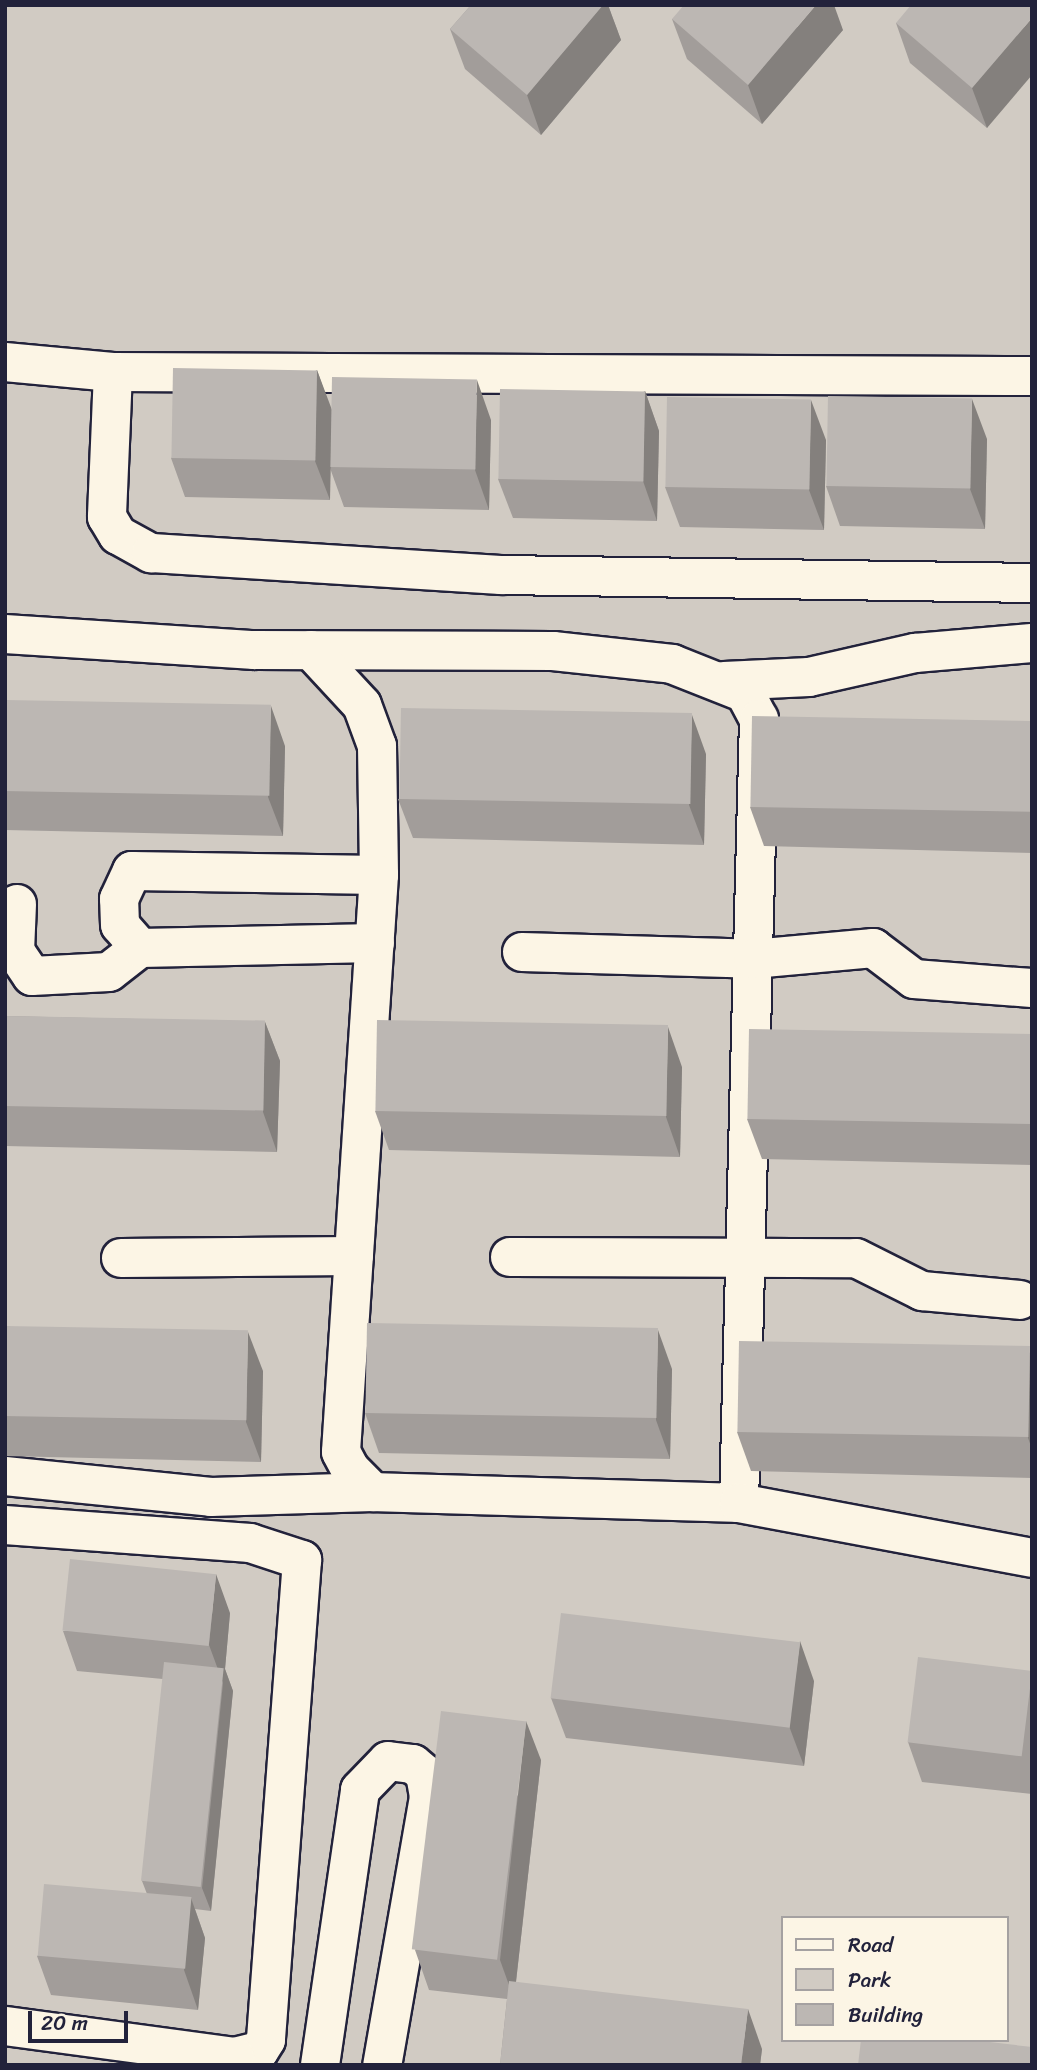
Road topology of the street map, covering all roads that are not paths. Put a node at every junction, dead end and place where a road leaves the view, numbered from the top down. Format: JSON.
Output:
{"nodes":[{"id":1,"x":5,"y":362,"type":"edge"},
{"id":2,"x":113,"y":372,"type":"junction"},
{"id":3,"x":1032,"y":376,"type":"edge"},
{"id":4,"x":1032,"y":583,"type":"edge"},
{"id":5,"x":5,"y":634,"type":"edge"},
{"id":6,"x":1032,"y":643,"type":"edge"},
{"id":7,"x":311,"y":650,"type":"junction"},
{"id":8,"x":724,"y":681,"type":"junction"},
{"id":9,"x":379,"y":874,"type":"junction"},
{"id":10,"x":17,"y":904,"type":"dead end"},
{"id":11,"x":375,"y":943,"type":"junction"},
{"id":12,"x":141,"y":948,"type":"junction"},
{"id":13,"x":522,"y":952,"type":"dead end"},
{"id":14,"x":753,"y":959,"type":"junction"},
{"id":15,"x":1032,"y":988,"type":"edge"},
{"id":16,"x":354,"y":1256,"type":"junction"},
{"id":17,"x":510,"y":1256,"type":"dead end"},
{"id":18,"x":121,"y":1258,"type":"dead end"},
{"id":19,"x":745,"y":1258,"type":"junction"},
{"id":20,"x":1020,"y":1300,"type":"dead end"},
{"id":21,"x":5,"y":1476,"type":"edge"},
{"id":22,"x":373,"y":1492,"type":"junction"},
{"id":23,"x":739,"y":1503,"type":"junction"},
{"id":24,"x":5,"y":1525,"type":"edge"},
{"id":25,"x":1032,"y":1558,"type":"edge"},
{"id":26,"x":5,"y":2026,"type":"edge"},
{"id":27,"x":320,"y":2065,"type":"edge"},
{"id":28,"x":382,"y":2065,"type":"edge"}],
"edges":[{"from":1,"to":2,"type":"street"},
{"from":2,"to":3,"type":"street"},
{"from":2,"to":4,"type":"street"},
{"from":5,"to":7,"type":"street"},
{"from":6,"to":8,"type":"street"},
{"from":7,"to":8,"type":"street"},
{"from":7,"to":9,"type":"street"},
{"from":8,"to":14,"type":"street"},
{"from":9,"to":11,"type":"street"},
{"from":9,"to":12,"type":"street"},
{"from":10,"to":12,"type":"street"},
{"from":11,"to":12,"type":"street"},
{"from":11,"to":16,"type":"street"},
{"from":13,"to":14,"type":"street"},
{"from":14,"to":15,"type":"street"},
{"from":14,"to":19,"type":"street"},
{"from":16,"to":18,"type":"street"},
{"from":16,"to":22,"type":"street"},
{"from":17,"to":19,"type":"street"},
{"from":19,"to":20,"type":"street"},
{"from":19,"to":23,"type":"street"},
{"from":21,"to":22,"type":"street"},
{"from":22,"to":23,"type":"street"},
{"from":23,"to":25,"type":"street"},
{"from":24,"to":26,"type":"street"},
{"from":27,"to":28,"type":"street"}]}
